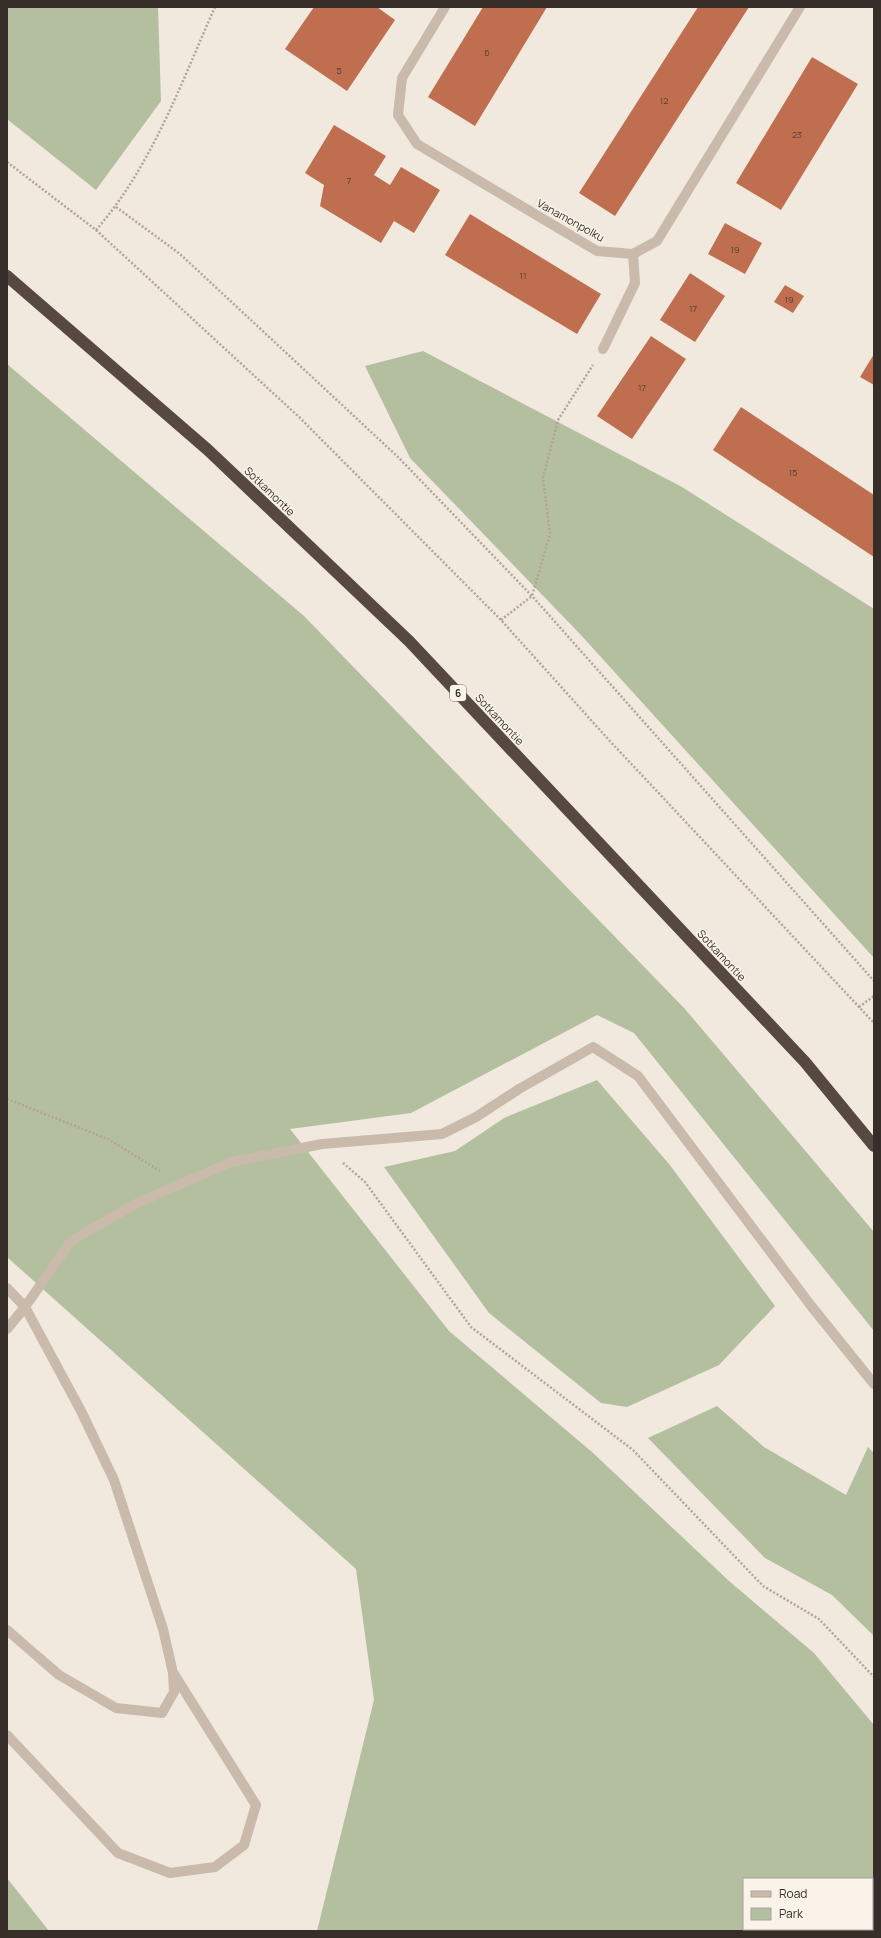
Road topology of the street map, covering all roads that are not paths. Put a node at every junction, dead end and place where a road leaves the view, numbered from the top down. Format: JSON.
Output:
{"nodes":[{"id":1,"x":445,"y":7,"type":"edge"},
{"id":2,"x":800,"y":7,"type":"edge"},
{"id":3,"x":633,"y":254,"type":"junction"},
{"id":4,"x":7,"y":276,"type":"edge"},
{"id":5,"x":603,"y":349,"type":"road end"},
{"id":6,"x":874,"y":1146,"type":"edge"},
{"id":7,"x":7,"y":1288,"type":"edge"},
{"id":8,"x":25,"y":1307,"type":"junction"},
{"id":9,"x":7,"y":1330,"type":"edge"},
{"id":10,"x":874,"y":1384,"type":"edge"},
{"id":11,"x":7,"y":1630,"type":"edge"},
{"id":12,"x":173,"y":1672,"type":"junction"},
{"id":13,"x":7,"y":1735,"type":"edge"}],
"edges":[{"from":1,"to":3,"type":"street","name":"Vanamonpolku"},
{"from":2,"to":3,"type":"street"},
{"from":3,"to":5,"type":"street"},
{"from":4,"to":6,"type":"highway","name":"Sotkamontie","number":"6"},
{"from":7,"to":8,"type":"street"},
{"from":8,"to":9,"type":"street"},
{"from":8,"to":10,"type":"street"},
{"from":8,"to":12,"type":"street"},
{"from":11,"to":12,"type":"street"},
{"from":12,"to":13,"type":"street"}]}
